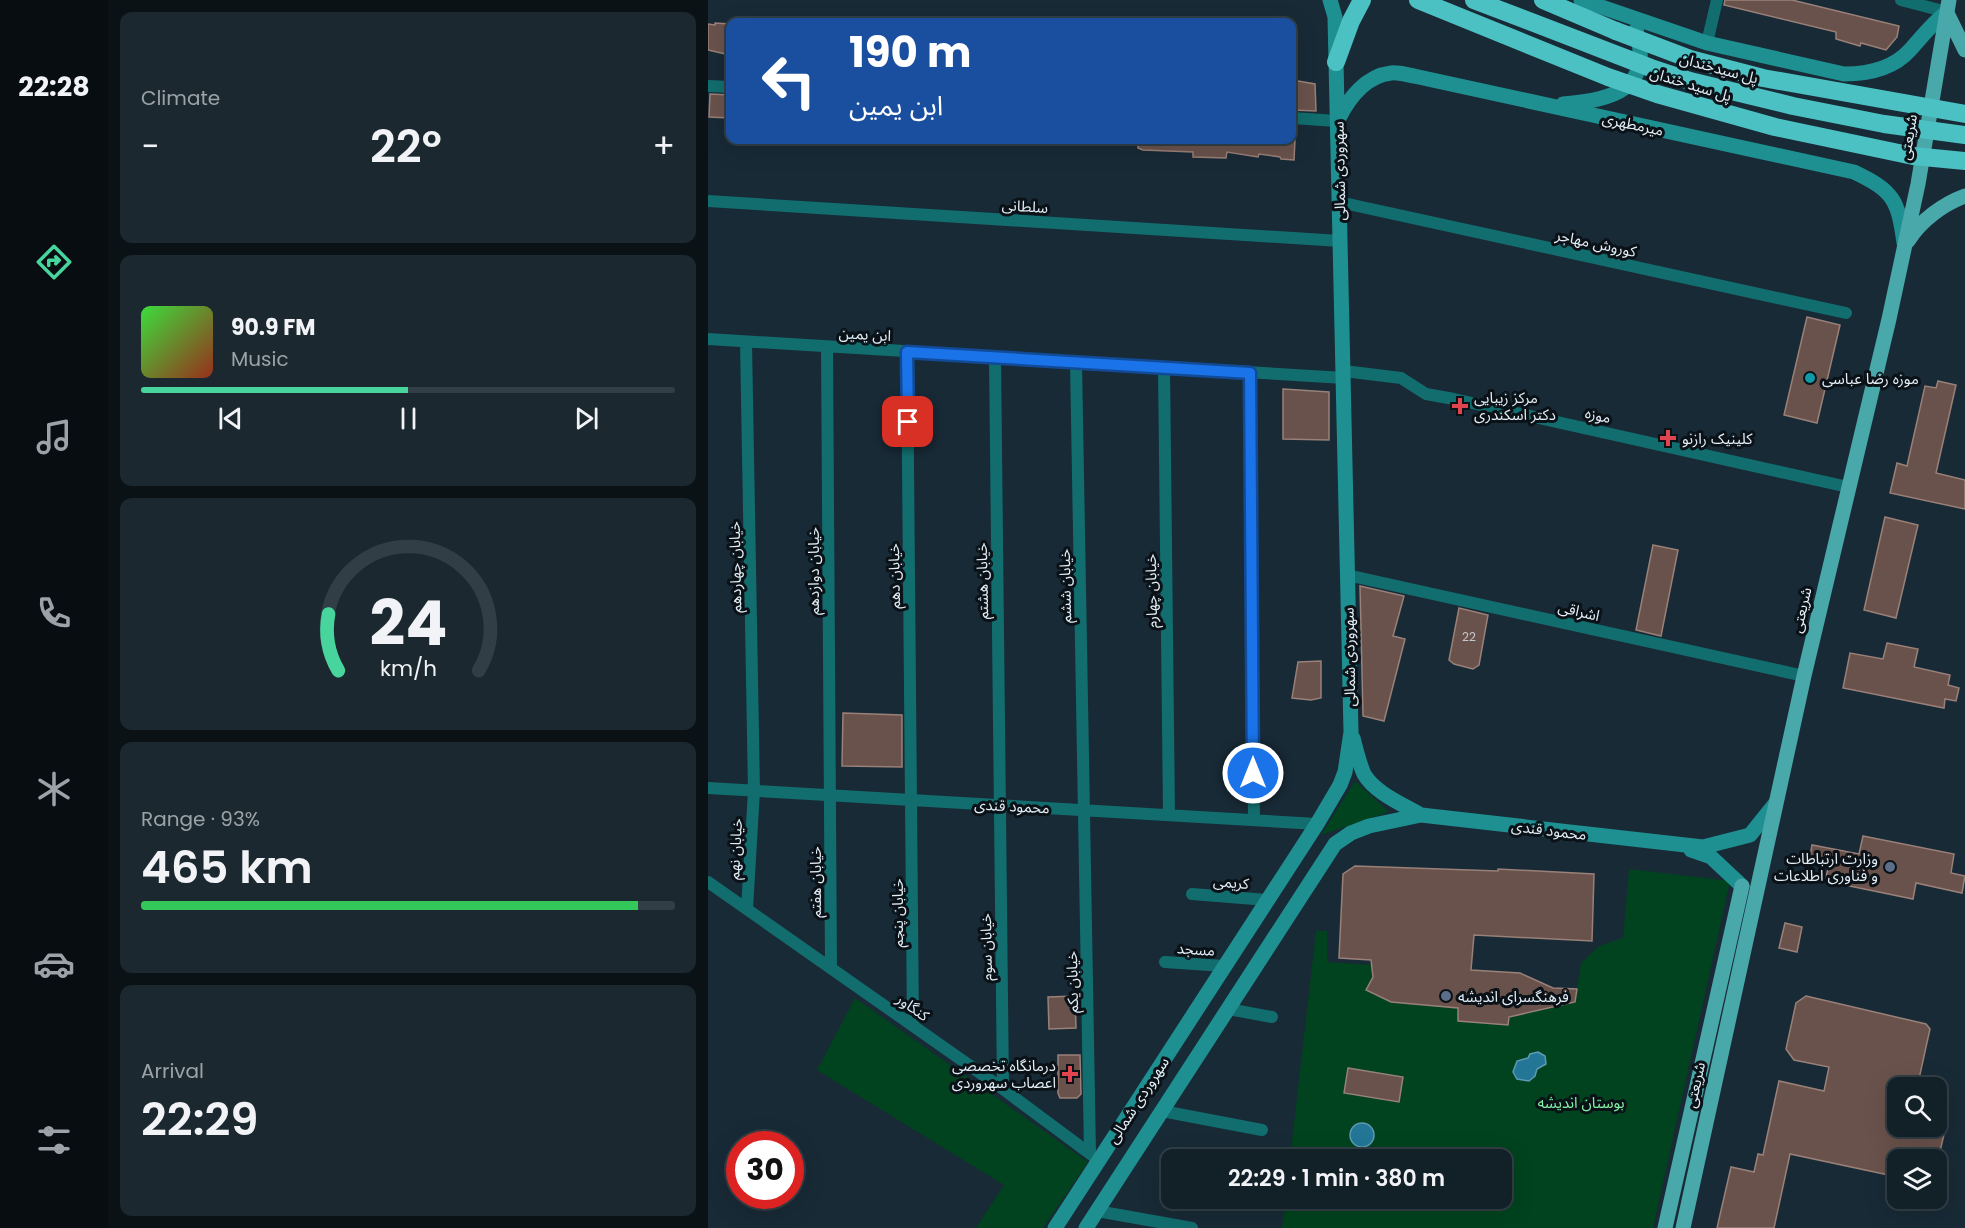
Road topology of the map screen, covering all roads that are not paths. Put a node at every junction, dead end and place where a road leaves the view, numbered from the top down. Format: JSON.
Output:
{"nodes":[{"id":1,"x":1330,"y":0,"type":"edge"},
{"id":2,"x":1362,"y":0,"type":"edge"},
{"id":3,"x":1418,"y":0,"type":"edge"},
{"id":4,"x":1474,"y":0,"type":"edge"},
{"id":5,"x":1543,"y":0,"type":"edge"},
{"id":6,"x":1581,"y":0,"type":"edge"},
{"id":7,"x":1717,"y":0,"type":"edge"},
{"id":8,"x":1901,"y":0,"type":"edge"},
{"id":9,"x":1948,"y":6,"type":"edge"},
{"id":10,"x":1620,"y":13,"type":"junction"},
{"id":11,"x":1707,"y":43,"type":"junction"},
{"id":12,"x":1965,"y":50,"type":"edge"},
{"id":13,"x":1336,"y":62,"type":"junction"},
{"id":14,"x":708,"y":86,"type":"edge"},
{"id":15,"x":726,"y":87,"type":"edge"},
{"id":16,"x":1548,"y":105,"type":"junction"},
{"id":17,"x":1965,"y":114,"type":"edge"},
{"id":18,"x":1296,"y":118,"type":"edge"},
{"id":19,"x":1337,"y":121,"type":"junction"},
{"id":20,"x":1965,"y":135,"type":"edge"},
{"id":21,"x":1965,"y":161,"type":"edge"},
{"id":22,"x":1965,"y":196,"type":"edge"},
{"id":23,"x":708,"y":201,"type":"edge"},
{"id":24,"x":1339,"y":202,"type":"junction"},
{"id":25,"x":1340,"y":241,"type":"junction"},
{"id":26,"x":1905,"y":246,"type":"junction"},
{"id":27,"x":1846,"y":313,"type":"dead end"},
{"id":28,"x":708,"y":339,"type":"edge"},
{"id":29,"x":746,"y":342,"type":"junction"},
{"id":30,"x":827,"y":347,"type":"junction"},
{"id":31,"x":907,"y":352,"type":"junction"},
{"id":32,"x":995,"y":357,"type":"junction"},
{"id":33,"x":1076,"y":362,"type":"junction"},
{"id":34,"x":1164,"y":367,"type":"junction"},
{"id":35,"x":1250,"y":373,"type":"junction"},
{"id":36,"x":1344,"y":374,"type":"junction"},
{"id":37,"x":1848,"y":487,"type":"junction"},
{"id":38,"x":1347,"y":575,"type":"junction"},
{"id":39,"x":1804,"y":676,"type":"junction"},
{"id":40,"x":1351,"y":732,"type":"junction"},
{"id":41,"x":708,"y":788,"type":"edge"},
{"id":42,"x":754,"y":791,"type":"junction"},
{"id":43,"x":830,"y":795,"type":"junction"},
{"id":44,"x":912,"y":800,"type":"junction"},
{"id":45,"x":1775,"y":804,"type":"junction"},
{"id":46,"x":1000,"y":805,"type":"junction"},
{"id":47,"x":1084,"y":810,"type":"junction"},
{"id":48,"x":1169,"y":815,"type":"junction"},
{"id":49,"x":1420,"y":815,"type":"junction"},
{"id":50,"x":1254,"y":820,"type":"junction"},
{"id":51,"x":1317,"y":824,"type":"junction"},
{"id":52,"x":1677,"y":845,"type":"junction"},
{"id":53,"x":708,"y":882,"type":"edge"},
{"id":54,"x":1742,"y":886,"type":"joint"},
{"id":55,"x":1192,"y":894,"type":"dead end"},
{"id":56,"x":1267,"y":900,"type":"junction"},
{"id":57,"x":747,"y":909,"type":"junction"},
{"id":58,"x":1165,"y":962,"type":"dead end"},
{"id":59,"x":1224,"y":966,"type":"junction"},
{"id":60,"x":831,"y":968,"type":"junction"},
{"id":61,"x":1228,"y":1008,"type":"junction"},
{"id":62,"x":1272,"y":1017,"type":"dead end"},
{"id":63,"x":913,"y":1026,"type":"junction"},
{"id":64,"x":1003,"y":1089,"type":"junction"},
{"id":65,"x":1162,"y":1111,"type":"junction"},
{"id":66,"x":1262,"y":1130,"type":"dead end"},
{"id":67,"x":1095,"y":1157,"type":"junction"},
{"id":68,"x":1097,"y":1211,"type":"junction"},
{"id":69,"x":1055,"y":1228,"type":"edge"},
{"id":70,"x":1086,"y":1228,"type":"edge"},
{"id":71,"x":1192,"y":1228,"type":"edge"},
{"id":72,"x":1665,"y":1228,"type":"edge"},
{"id":73,"x":1683,"y":1228,"type":"edge"}],
"edges":[{"from":1,"to":13,"type":"main road","name":"سهروردی شمالی"},
{"from":2,"to":13,"type":"highway"},
{"from":3,"to":21,"type":"highway","name":"پل سید خندان","bridge":true},
{"from":4,"to":20,"type":"highway","name":"پل سیدخندان","bridge":true},
{"from":5,"to":17,"type":"highway","bridge":true},
{"from":6,"to":10,"type":"main road"},
{"from":7,"to":11,"type":"street"},
{"from":8,"to":9,"type":"street"},
{"from":9,"to":11,"type":"main road"},
{"from":9,"to":12,"type":"main road"},
{"from":9,"to":26,"type":"main road","name":"شریعتی"},
{"from":10,"to":11,"type":"main road"},
{"from":10,"to":16,"type":"main road"},
{"from":13,"to":19,"type":"main road","name":"سهروردی شمالی"},
{"from":14,"to":15,"type":"street"},
{"from":16,"to":19,"type":"main road","name":"میرمطهری"},
{"from":16,"to":26,"type":"main road","name":"میرمطهری"},
{"from":18,"to":19,"type":"street"},
{"from":19,"to":24,"type":"main road","name":"سهروردی شمالی"},
{"from":22,"to":26,"type":"main road"},
{"from":23,"to":25,"type":"street","name":"سلطانی"},
{"from":24,"to":25,"type":"main road","name":"سهروردی شمالی"},
{"from":24,"to":27,"type":"street","name":"کوروش مهاجر"},
{"from":25,"to":36,"type":"main road","name":"سهروردی شمالی"},
{"from":26,"to":37,"type":"main road","name":"شریعتی"},
{"from":28,"to":29,"type":"street","name":"ابن یمین"},
{"from":29,"to":30,"type":"street","name":"ابن یمین"},
{"from":29,"to":42,"type":"street","name":"خیابان چهاردهم"},
{"from":30,"to":31,"type":"street","name":"ابن یمین"},
{"from":30,"to":43,"type":"street","name":"خیابان دوازدهم"},
{"from":31,"to":32,"type":"street","name":"ابن یمین"},
{"from":31,"to":44,"type":"street","name":"خیابان دهم"},
{"from":32,"to":33,"type":"street","name":"ابن یمین"},
{"from":32,"to":46,"type":"street","name":"خیابان هشتم"},
{"from":33,"to":34,"type":"street","name":"ابن یمین"},
{"from":33,"to":47,"type":"street","name":"خیابان ششم"},
{"from":34,"to":35,"type":"street","name":"ابن یمین"},
{"from":34,"to":48,"type":"street","name":"خیابان چهارم"},
{"from":35,"to":36,"type":"street","name":"ابن یمین"},
{"from":35,"to":50,"type":"street"},
{"from":36,"to":37,"type":"street","name":"موزه"},
{"from":36,"to":38,"type":"main road","name":"سهروردی شمالی"},
{"from":37,"to":39,"type":"main road","name":"شریعتی"},
{"from":38,"to":39,"type":"street","name":"اشراقی"},
{"from":38,"to":40,"type":"main road","name":"سهروردی شمالی"},
{"from":39,"to":45,"type":"main road","name":"شریعتی"},
{"from":40,"to":49,"type":"main road"},
{"from":40,"to":51,"type":"main road","name":"سهروردی شمالی"},
{"from":41,"to":42,"type":"street","name":"محمود قندی"},
{"from":42,"to":43,"type":"street","name":"محمود قندی"},
{"from":42,"to":57,"type":"street","name":"خیابان نهم"},
{"from":43,"to":44,"type":"street","name":"محمود قندی"},
{"from":43,"to":60,"type":"street","name":"خیابان هفتم"},
{"from":44,"to":46,"type":"street","name":"محمود قندی"},
{"from":44,"to":63,"type":"street","name":"خیابان پنجم"},
{"from":45,"to":52,"type":"main road","name":"محمود قندی"},
{"from":45,"to":73,"type":"main road","name":"شریعتی"},
{"from":46,"to":47,"type":"street","name":"محمود قندی"},
{"from":46,"to":64,"type":"street","name":"خیابان سوم"},
{"from":47,"to":48,"type":"street","name":"محمود قندی"},
{"from":47,"to":67,"type":"street","name":"خیابان یکم"},
{"from":48,"to":50,"type":"street","name":"محمود قندی"},
{"from":49,"to":52,"type":"main road","name":"محمود قندی"},
{"from":49,"to":61,"type":"main road","name":"سهروردی شمالی"},
{"from":50,"to":51,"type":"street","name":"محمود قندی"},
{"from":51,"to":56,"type":"main road","name":"سهروردی شمالی"},
{"from":52,"to":54,"type":"main road","name":"محمود قندی"},
{"from":53,"to":57,"type":"street","name":"کنگاور"},
{"from":54,"to":72,"type":"main road","name":"شریعتی"},
{"from":55,"to":56,"type":"street","name":"کریمی"},
{"from":56,"to":59,"type":"main road","name":"سهروردی شمالی"},
{"from":57,"to":60,"type":"street","name":"کنگاور"},
{"from":58,"to":59,"type":"street","name":"مسجد"},
{"from":59,"to":67,"type":"main road","name":"سهروردی شمالی"},
{"from":60,"to":63,"type":"street","name":"کنگاور"},
{"from":61,"to":62,"type":"street"},
{"from":61,"to":65,"type":"main road","name":"سهروردی شمالی"},
{"from":63,"to":64,"type":"street","name":"کنگاور"},
{"from":64,"to":67,"type":"street","name":"کنگاور"},
{"from":65,"to":66,"type":"street"},
{"from":65,"to":68,"type":"main road","name":"سهروردی شمالی"},
{"from":67,"to":69,"type":"main road","name":"سهروردی شمالی"},
{"from":68,"to":70,"type":"main road","name":"سهروردی شمالی"},
{"from":68,"to":71,"type":"street"}]}
